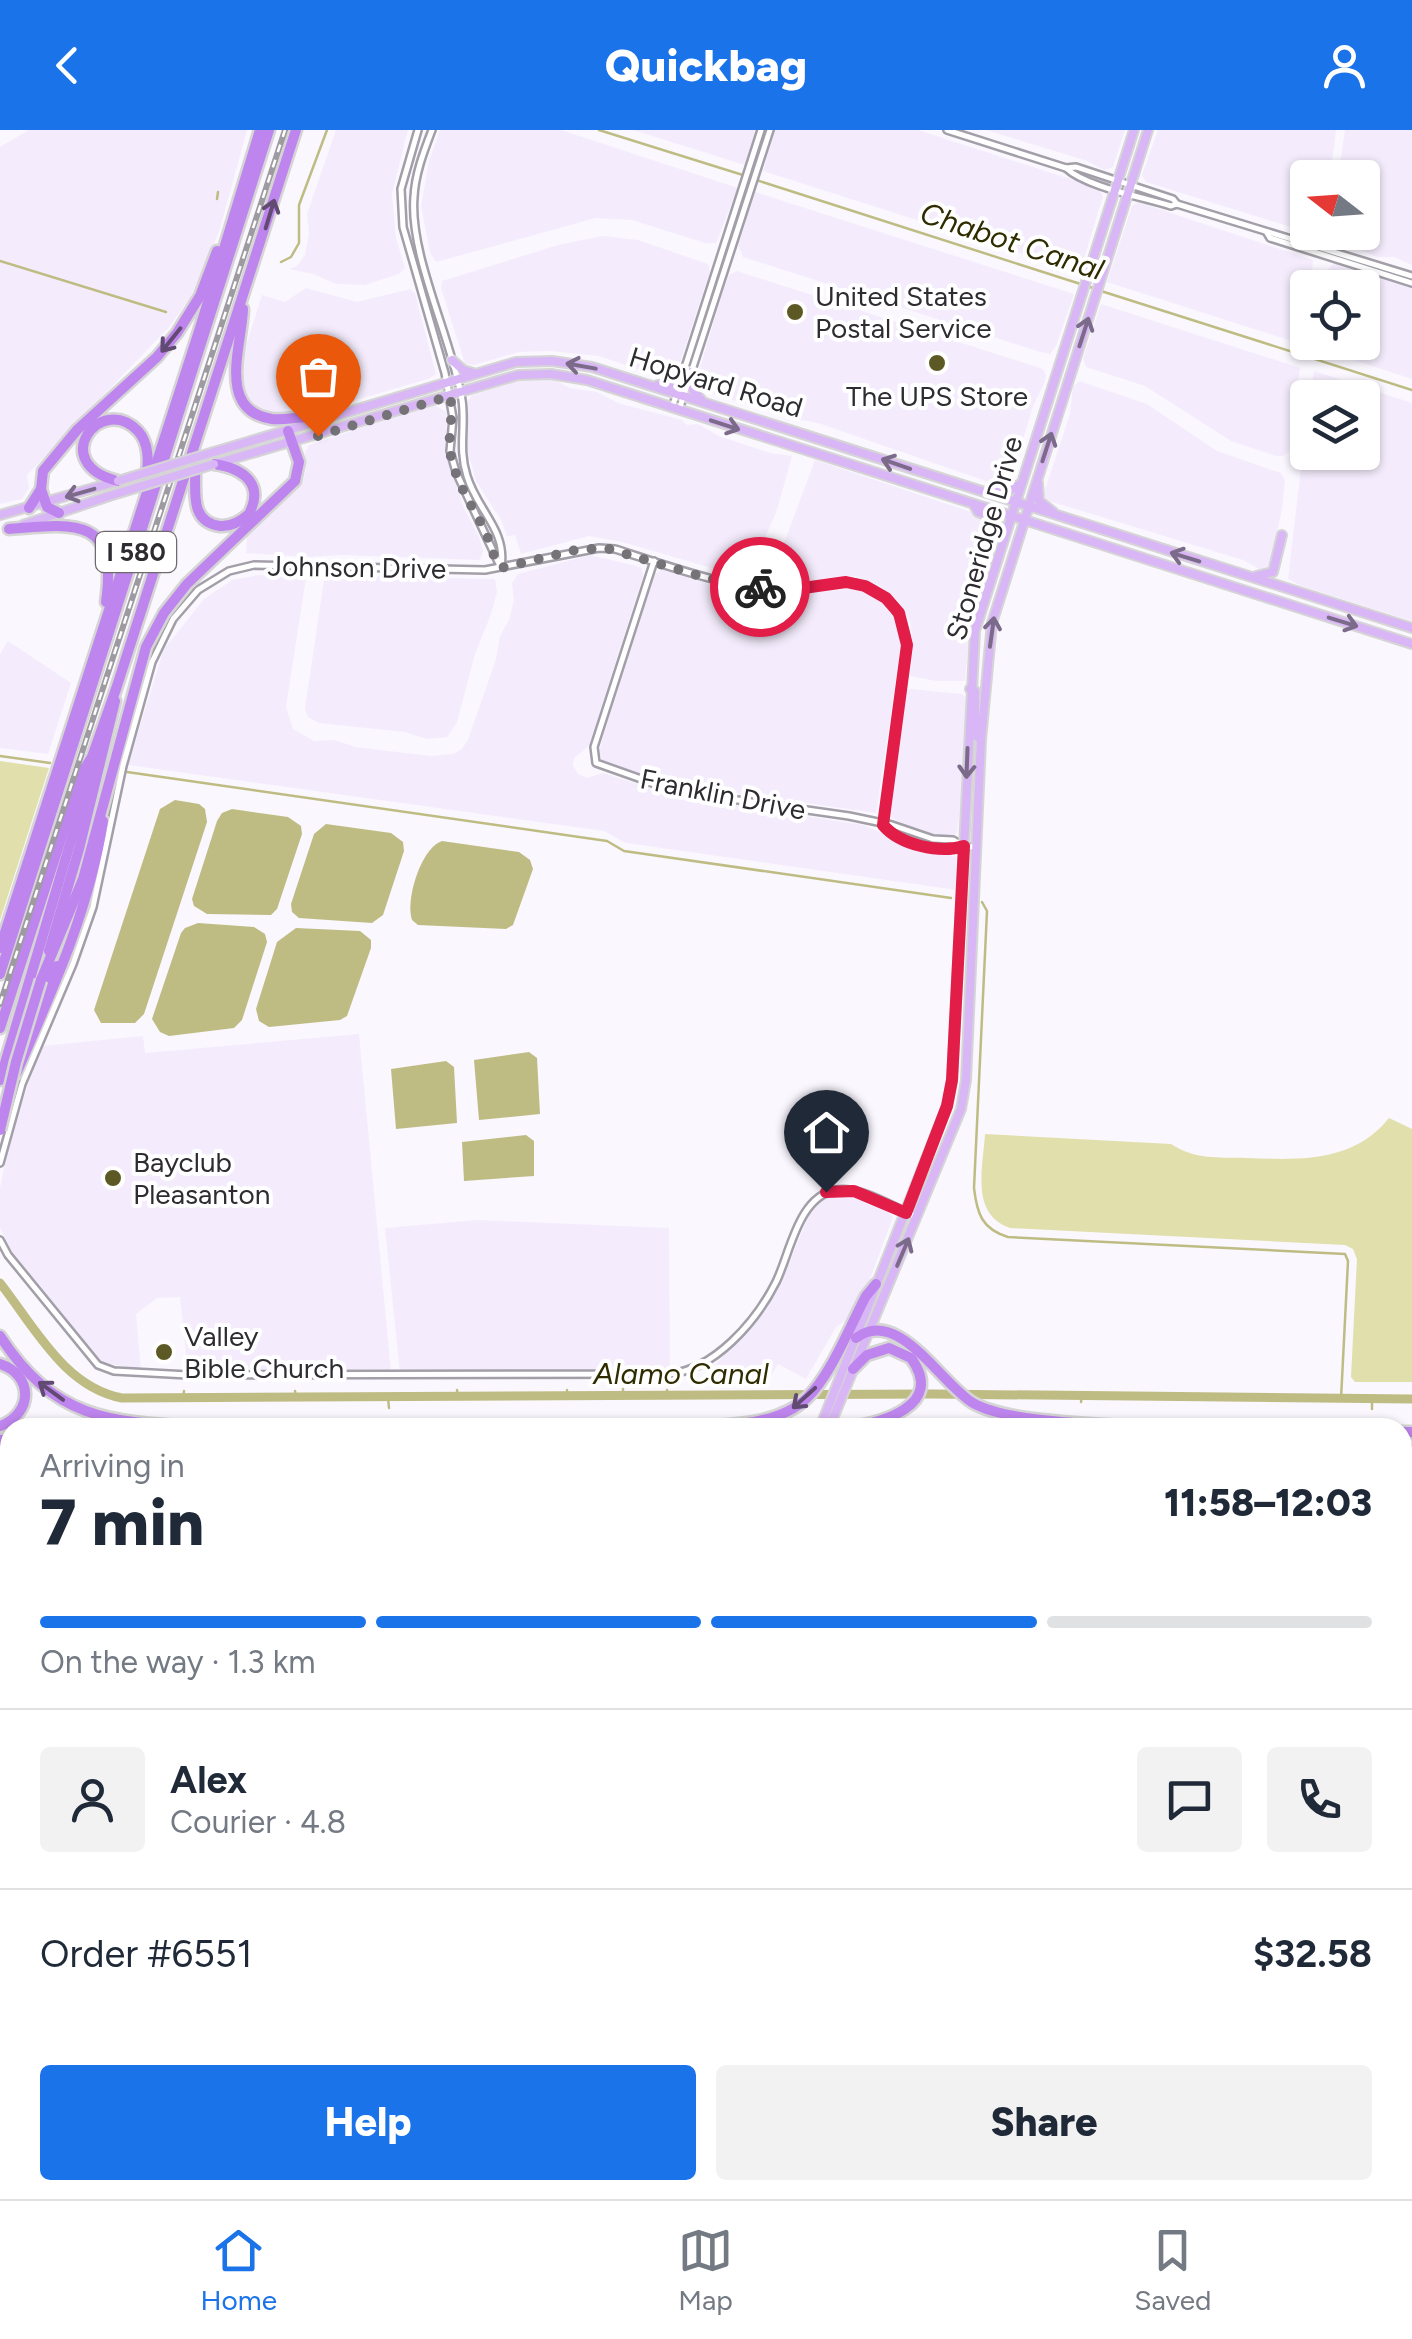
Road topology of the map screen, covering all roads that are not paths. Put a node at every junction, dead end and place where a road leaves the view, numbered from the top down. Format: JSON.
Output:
{"nodes":[{"id":1,"x":260,"y":130,"type":"edge"},
{"id":2,"x":269,"y":130,"type":"edge"},
{"id":3,"x":296,"y":130,"type":"edge"},
{"id":4,"x":418,"y":130,"type":"edge"},
{"id":5,"x":432,"y":130,"type":"edge"},
{"id":6,"x":761,"y":130,"type":"edge"},
{"id":7,"x":770,"y":130,"type":"edge"},
{"id":8,"x":948,"y":130,"type":"edge"},
{"id":9,"x":1134,"y":130,"type":"edge"},
{"id":10,"x":1148,"y":130,"type":"edge"},
{"id":11,"x":1117,"y":185,"type":"junction"},
{"id":12,"x":1129,"y":189,"type":"junction"},
{"id":13,"x":232,"y":224,"type":"junction"},
{"id":14,"x":1266,"y":233,"type":"junction"},
{"id":15,"x":1412,"y":276,"type":"edge"},
{"id":16,"x":1412,"y":284,"type":"edge"},
{"id":17,"x":244,"y":298,"type":"junction"},
{"id":18,"x":452,"y":360,"type":"junction"},
{"id":19,"x":688,"y":371,"type":"junction"},
{"id":20,"x":478,"y":374,"type":"junction"},
{"id":21,"x":452,"y":382,"type":"junction"},
{"id":22,"x":648,"y":385,"type":"junction"},
{"id":23,"x":460,"y":393,"type":"junction"},
{"id":24,"x":680,"y":395,"type":"junction"},
{"id":25,"x":450,"y":396,"type":"junction"},
{"id":26,"x":702,"y":402,"type":"junction"},
{"id":27,"x":676,"y":409,"type":"junction"},
{"id":28,"x":320,"y":419,"type":"junction"},
{"id":29,"x":288,"y":430,"type":"junction"},
{"id":30,"x":292,"y":443,"type":"junction"},
{"id":31,"x":192,"y":450,"type":"junction"},
{"id":32,"x":214,"y":458,"type":"junction"},
{"id":33,"x":457,"y":476,"type":"junction"},
{"id":34,"x":1038,"y":476,"type":"junction"},
{"id":35,"x":116,"y":482,"type":"junction"},
{"id":36,"x":1020,"y":484,"type":"junction"},
{"id":37,"x":470,"y":486,"type":"junction"},
{"id":38,"x":41,"y":489,"type":"junction"},
{"id":39,"x":462,"y":490,"type":"junction"},
{"id":40,"x":977,"y":491,"type":"junction"},
{"id":41,"x":476,"y":497,"type":"junction"},
{"id":42,"x":45,"y":503,"type":"junction"},
{"id":43,"x":1013,"y":503,"type":"junction"},
{"id":44,"x":973,"y":504,"type":"junction"},
{"id":45,"x":29,"y":508,"type":"junction"},
{"id":46,"x":1027,"y":508,"type":"junction"},
{"id":47,"x":60,"y":513,"type":"junction"},
{"id":48,"x":0,"y":515,"type":"edge"},
{"id":49,"x":1009,"y":516,"type":"junction"},
{"id":50,"x":1024,"y":520,"type":"junction"},
{"id":51,"x":1066,"y":520,"type":"junction"},
{"id":52,"x":5,"y":531,"type":"edge"},
{"id":53,"x":1282,"y":535,"type":"dead end"},
{"id":54,"x":999,"y":550,"type":"junction"},
{"id":55,"x":654,"y":561,"type":"junction"},
{"id":56,"x":501,"y":568,"type":"junction"},
{"id":57,"x":1239,"y":574,"type":"junction"},
{"id":58,"x":116,"y":588,"type":"junction"},
{"id":59,"x":106,"y":620,"type":"junction"},
{"id":60,"x":1412,"y":628,"type":"edge"},
{"id":61,"x":1412,"y":644,"type":"edge"},
{"id":62,"x":116,"y":688,"type":"junction"},
{"id":63,"x":970,"y":689,"type":"junction"},
{"id":64,"x":981,"y":740,"type":"junction"},
{"id":65,"x":92,"y":757,"type":"junction"},
{"id":66,"x":109,"y":776,"type":"junction"},
{"id":67,"x":883,"y":825,"type":"junction"},
{"id":68,"x":964,"y":846,"type":"junction"},
{"id":69,"x":976,"y":847,"type":"junction"},
{"id":70,"x":72,"y":941,"type":"junction"},
{"id":71,"x":54,"y":946,"type":"junction"},
{"id":72,"x":0,"y":948,"type":"edge"},
{"id":73,"x":0,"y":974,"type":"edge"},
{"id":74,"x":0,"y":1028,"type":"edge"},
{"id":75,"x":1,"y":1083,"type":"edge"},
{"id":76,"x":0,"y":1118,"type":"edge"},
{"id":77,"x":0,"y":1130,"type":"edge"},
{"id":78,"x":0,"y":1163,"type":"edge"},
{"id":79,"x":906,"y":1213,"type":"junction"},
{"id":80,"x":918,"y":1218,"type":"junction"},
{"id":81,"x":0,"y":1240,"type":"edge"},
{"id":82,"x":876,"y":1284,"type":"junction"},
{"id":83,"x":871,"y":1329,"type":"junction"},
{"id":84,"x":856,"y":1338,"type":"junction"},
{"id":85,"x":3,"y":1340,"type":"edge"},
{"id":86,"x":0,"y":1364,"type":"edge"},
{"id":87,"x":848,"y":1369,"type":"junction"},
{"id":88,"x":13,"y":1418,"type":"edge"},
{"id":89,"x":108,"y":1418,"type":"edge"},
{"id":90,"x":768,"y":1418,"type":"edge"},
{"id":91,"x":825,"y":1418,"type":"edge"},
{"id":92,"x":832,"y":1418,"type":"edge"},
{"id":93,"x":888,"y":1418,"type":"edge"},
{"id":94,"x":1039,"y":1418,"type":"edge"}],
"edges":[{"from":1,"to":13,"type":"highway","number":"I 580"},
{"from":2,"to":73,"type":"highway","number":"I 580"},
{"from":17,"to":3,"type":"highway","number":"I 580","one_way":true},
{"from":4,"to":21,"type":"street"},
{"from":5,"to":18,"type":"street"},
{"from":6,"to":19,"type":"street"},
{"from":7,"to":19,"type":"street"},
{"from":8,"to":11,"type":"street"},
{"from":9,"to":11,"type":"main road","name":"Stoneridge Drive"},
{"from":10,"to":12,"type":"main road","name":"Stoneridge Drive"},
{"from":11,"to":12,"type":"street"},
{"from":11,"to":36,"type":"main road","name":"Stoneridge Drive"},
{"from":12,"to":14,"type":"street"},
{"from":34,"to":12,"type":"main road","name":"Stoneridge Drive","one_way":true},
{"from":13,"to":38,"type":"highway","one_way":true},
{"from":13,"to":58,"type":"highway","number":"I 580"},
{"from":14,"to":15,"type":"street"},
{"from":14,"to":16,"type":"street"},
{"from":17,"to":28,"type":"highway"},
{"from":17,"to":31,"type":"highway","number":"I 580"},
{"from":18,"to":20,"type":"main road"},
{"from":18,"to":21,"type":"street"},
{"from":19,"to":22,"type":"main road"},
{"from":19,"to":24,"type":"street"},
{"from":19,"to":26,"type":"main road"},
{"from":20,"to":21,"type":"main road","name":"Hopyard Road"},
{"from":22,"to":20,"type":"main road","name":"Hopyard Road","one_way":true},
{"from":21,"to":23,"type":"street"},
{"from":21,"to":25,"type":"street"},
{"from":21,"to":28,"type":"main road","name":"Hopyard Road"},
{"from":22,"to":24,"type":"main road","name":"Hopyard Road"},
{"from":23,"to":25,"type":"main road","name":"Hopyard Road"},
{"from":23,"to":27,"type":"main road","name":"Hopyard Road"},
{"from":23,"to":37,"type":"street"},
{"from":24,"to":26,"type":"main road","name":"Hopyard Road"},
{"from":24,"to":27,"type":"street"},
{"from":25,"to":30,"type":"main road","name":"Hopyard Road"},
{"from":25,"to":33,"type":"street"},
{"from":40,"to":26,"type":"main road","name":"Hopyard Road","one_way":true},
{"from":27,"to":44,"type":"main road","name":"Hopyard Road","one_way":true},
{"from":28,"to":29,"type":"main road","name":"Hopyard Road"},
{"from":29,"to":30,"type":"highway"},
{"from":29,"to":32,"type":"main road","name":"Hopyard Road"},
{"from":30,"to":32,"type":"main road","name":"Hopyard Road"},
{"from":30,"to":66,"type":"highway"},
{"from":31,"to":32,"type":"highway"},
{"from":31,"to":62,"type":"highway","number":"I 580"},
{"from":32,"to":35,"type":"main road","name":"Hopyard Road","bridge":true},
{"from":32,"to":47,"type":"main road","bridge":true},
{"from":33,"to":37,"type":"street"},
{"from":33,"to":39,"type":"street"},
{"from":34,"to":46,"type":"main road","name":"Stoneridge Drive"},
{"from":34,"to":51,"type":"main road"},
{"from":35,"to":42,"type":"main road","name":"Hopyard Road","one_way":true},
{"from":35,"to":58,"type":"highway"},
{"from":36,"to":40,"type":"main road"},
{"from":36,"to":43,"type":"main road","name":"Stoneridge Drive"},
{"from":37,"to":41,"type":"street"},
{"from":38,"to":42,"type":"highway"},
{"from":38,"to":45,"type":"highway"},
{"from":39,"to":41,"type":"street"},
{"from":39,"to":56,"type":"street"},
{"from":40,"to":43,"type":"main road","name":"Hopyard Road"},
{"from":41,"to":56,"type":"street"},
{"from":42,"to":45,"type":"main road","name":"Hopyard Road"},
{"from":42,"to":47,"type":"highway"},
{"from":43,"to":46,"type":"main road","name":"Hopyard Road"},
{"from":43,"to":49,"type":"main road","name":"Stoneridge Drive"},
{"from":44,"to":49,"type":"main road","name":"Hopyard Road"},
{"from":44,"to":54,"type":"main road"},
{"from":45,"to":48,"type":"main road","name":"Hopyard Road"},
{"from":46,"to":50,"type":"main road","name":"Stoneridge Drive"},
{"from":46,"to":51,"type":"main road","name":"Hopyard Road"},
{"from":47,"to":52,"type":"main road"},
{"from":49,"to":50,"type":"main road","name":"Hopyard Road"},
{"from":49,"to":54,"type":"main road","name":"Stoneridge Drive"},
{"from":50,"to":61,"type":"main road","name":"Hopyard Road","one_way":true},
{"from":64,"to":50,"type":"main road","name":"Stoneridge Drive","one_way":true},
{"from":57,"to":51,"type":"main road","name":"Hopyard Road","one_way":true},
{"from":52,"to":59,"type":"highway"},
{"from":53,"to":57,"type":"main road"},
{"from":54,"to":63,"type":"main road","name":"Stoneridge Drive"},
{"from":55,"to":56,"type":"street","name":"Johnson Drive"},
{"from":55,"to":67,"type":"street","name":"Johnson Drive"},
{"from":55,"to":67,"type":"street","name":"Franklin Drive"},
{"from":56,"to":78,"type":"street","name":"Johnson Drive"},
{"from":57,"to":60,"type":"main road","name":"Hopyard Road"},
{"from":58,"to":59,"type":"highway","number":"I 580"},
{"from":59,"to":72,"type":"highway","number":"I 580"},
{"from":62,"to":65,"type":"highway","number":"I 580"},
{"from":62,"to":71,"type":"highway"},
{"from":63,"to":64,"type":"main road"},
{"from":63,"to":68,"type":"main road","name":"Stoneridge Drive","one_way":true},
{"from":64,"to":69,"type":"main road","name":"Stoneridge Drive"},
{"from":65,"to":74,"type":"highway","number":"I 580"},
{"from":65,"to":75,"type":"highway"},
{"from":66,"to":70,"type":"highway"},
{"from":66,"to":71,"type":"highway"},
{"from":67,"to":68,"type":"street","name":"Franklin Drive"},
{"from":68,"to":69,"type":"street","name":"Franklin Drive"},
{"from":68,"to":79,"type":"main road","name":"Stoneridge Drive"},
{"from":69,"to":80,"type":"main road","name":"Stoneridge Drive"},
{"from":70,"to":75,"type":"highway"},
{"from":70,"to":76,"type":"highway"},
{"from":71,"to":77,"type":"highway","bridge":true},
{"from":79,"to":80,"type":"street"},
{"from":79,"to":81,"type":"street"},
{"from":79,"to":82,"type":"main road","name":"Stoneridge Drive"},
{"from":83,"to":80,"type":"main road","name":"Stoneridge Drive","one_way":true},
{"from":82,"to":84,"type":"main road","name":"Stoneridge Drive"},
{"from":82,"to":90,"type":"highway","one_way":true},
{"from":83,"to":84,"type":"highway"},
{"from":83,"to":87,"type":"main road","name":"Stoneridge Drive"},
{"from":83,"to":94,"type":"highway"},
{"from":84,"to":87,"type":"main road","name":"Stoneridge Drive"},
{"from":89,"to":85,"type":"highway","one_way":true},
{"from":86,"to":88,"type":"highway"},
{"from":87,"to":91,"type":"main road","name":"Stoneridge Drive"},
{"from":87,"to":92,"type":"main road","name":"Stoneridge Drive"},
{"from":87,"to":93,"type":"highway"}]}
